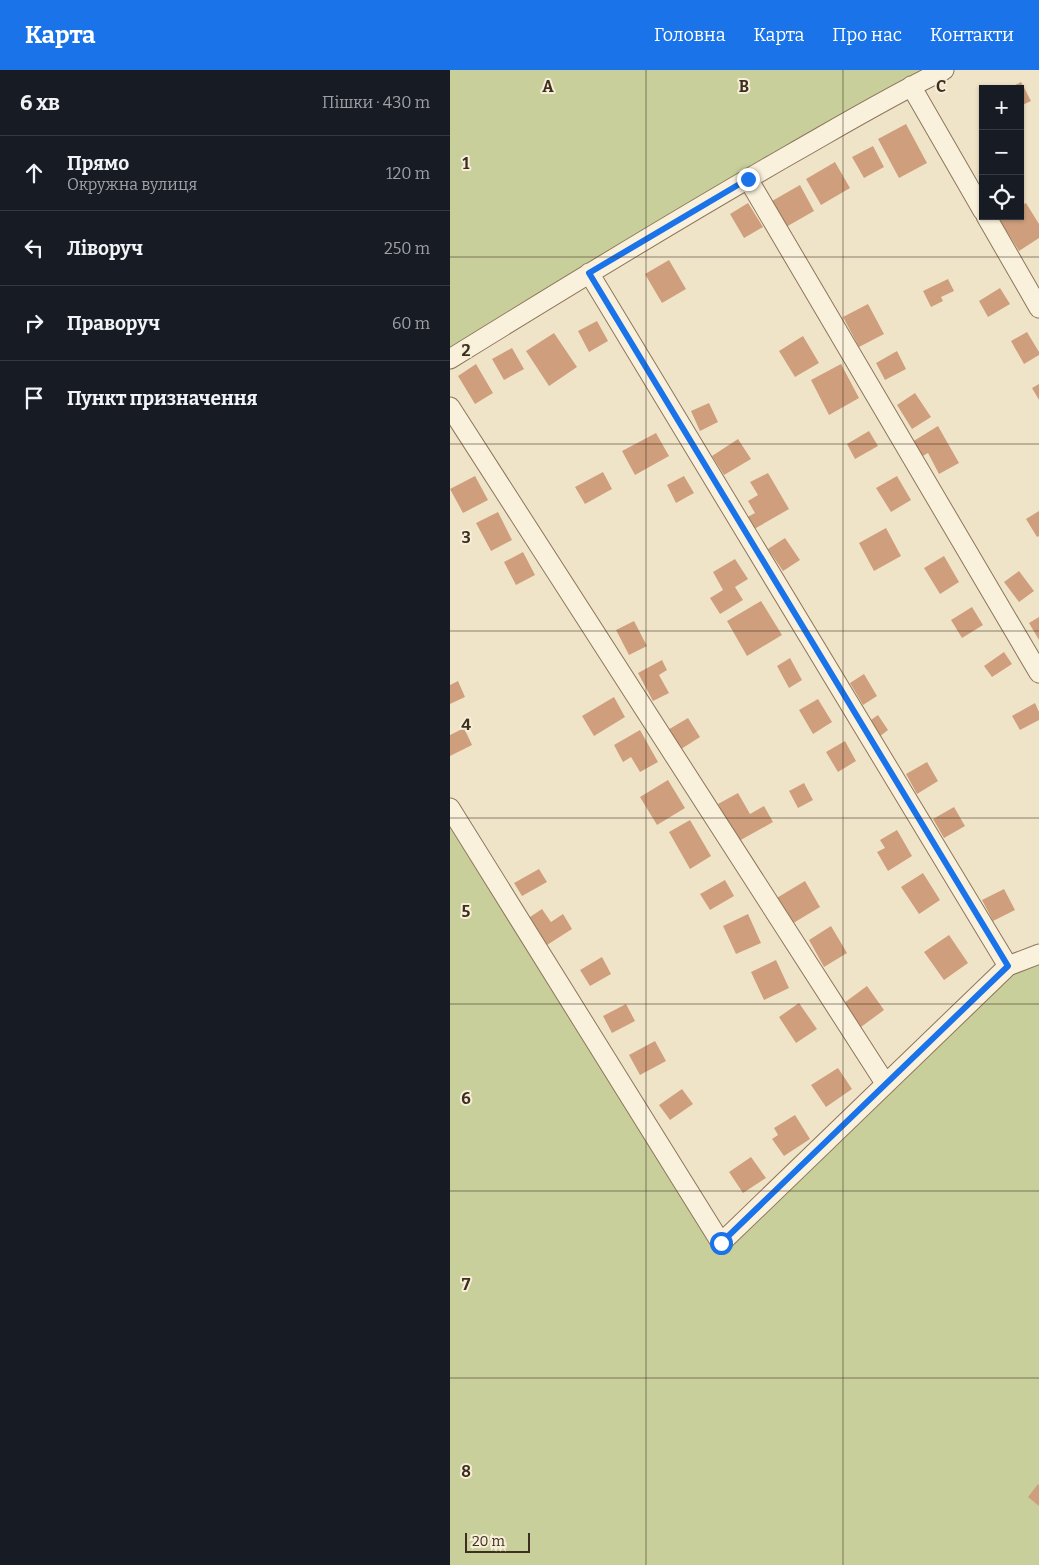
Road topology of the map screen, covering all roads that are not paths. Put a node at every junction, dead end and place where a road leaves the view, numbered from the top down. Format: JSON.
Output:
{"nodes":[{"id":1,"x":944,"y":70,"type":"edge"},
{"id":2,"x":910,"y":86,"type":"junction"},
{"id":3,"x":748,"y":179,"type":"junction"},
{"id":4,"x":979,"y":204,"type":"edge"},
{"id":5,"x":988,"y":220,"type":"edge"},
{"id":6,"x":589,"y":273,"type":"junction"},
{"id":7,"x":1039,"y":308,"type":"edge"},
{"id":8,"x":450,"y":359,"type":"edge"},
{"id":9,"x":450,"y":407,"type":"edge"},
{"id":10,"x":1039,"y":673,"type":"edge"},
{"id":11,"x":450,"y":808,"type":"edge"},
{"id":12,"x":1039,"y":954,"type":"edge"},
{"id":13,"x":1008,"y":966,"type":"junction"},
{"id":14,"x":885,"y":1083,"type":"junction"}],
"edges":[{"from":1,"to":2,"type":"street"},
{"from":2,"to":3,"type":"street"},
{"from":2,"to":4,"type":"street"},
{"from":3,"to":6,"type":"street"},
{"from":3,"to":10,"type":"street"},
{"from":5,"to":7,"type":"street"},
{"from":6,"to":8,"type":"street"},
{"from":6,"to":13,"type":"street"},
{"from":9,"to":14,"type":"street"},
{"from":11,"to":14,"type":"street"},
{"from":12,"to":13,"type":"street"},
{"from":13,"to":14,"type":"street"}]}
